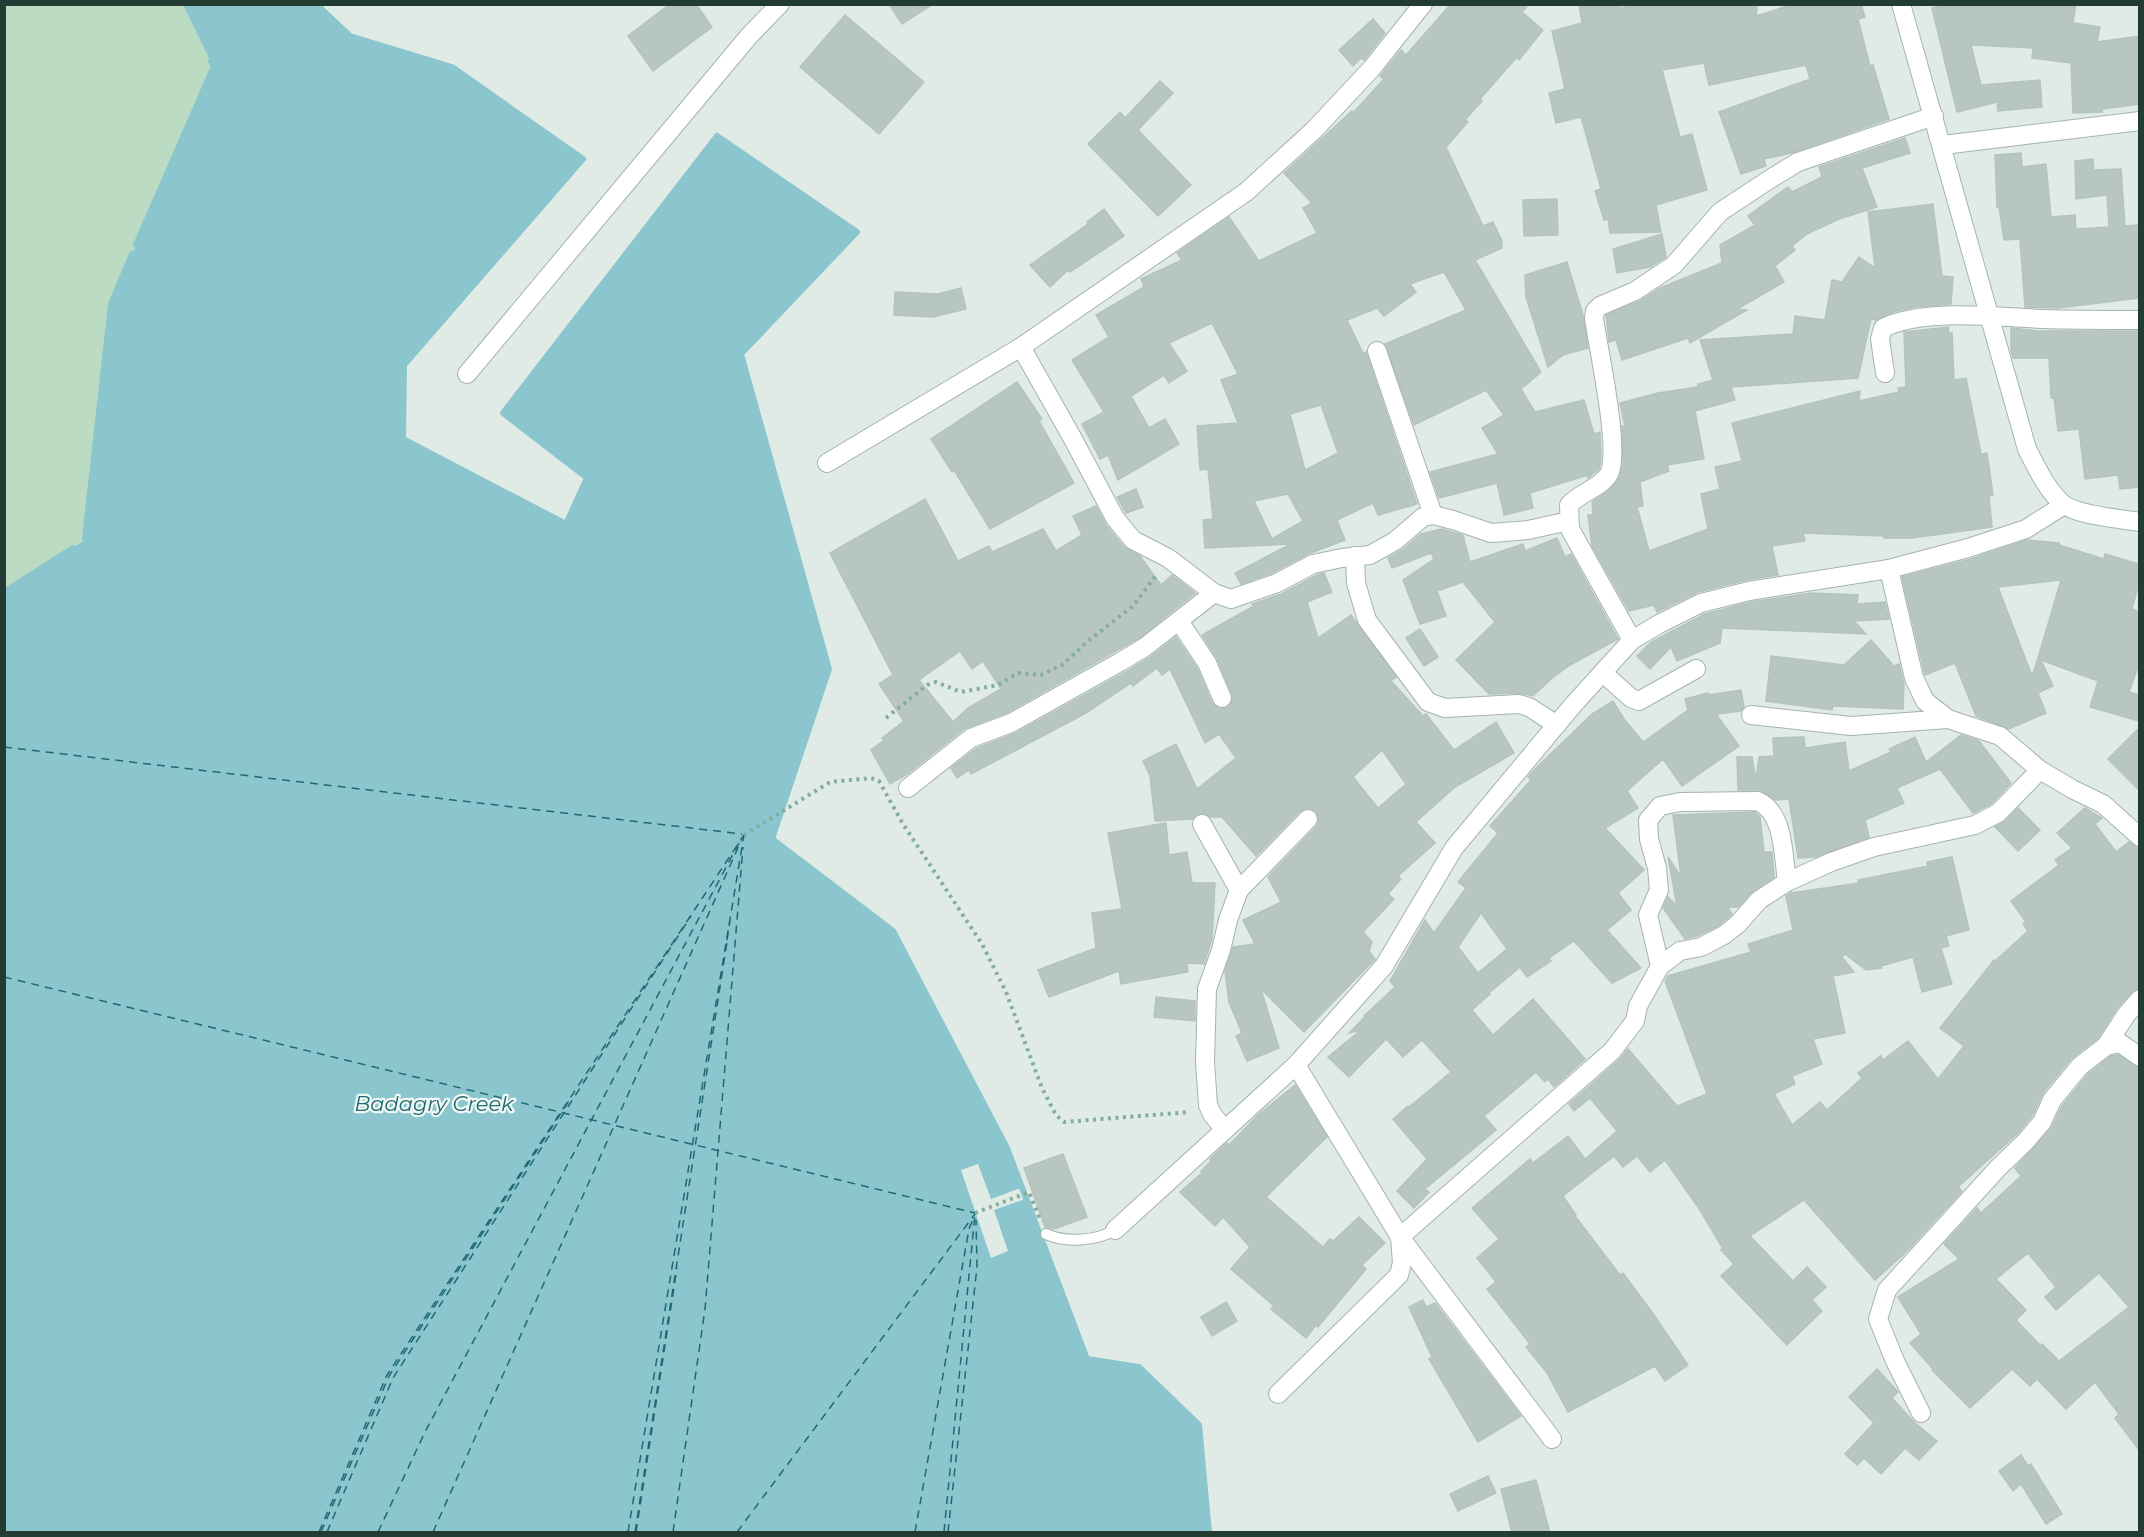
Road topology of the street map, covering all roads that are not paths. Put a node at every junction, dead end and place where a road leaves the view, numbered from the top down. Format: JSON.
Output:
{"nodes":[{"id":1,"x":780,"y":4,"type":"edge"},
{"id":2,"x":1423,"y":4,"type":"edge"},
{"id":3,"x":1901,"y":4,"type":"edge"},
{"id":4,"x":1934,"y":116,"type":"junction"},
{"id":5,"x":2139,"y":121,"type":"edge"},
{"id":6,"x":1942,"y":145,"type":"junction"},
{"id":7,"x":1988,"y":316,"type":"junction"},
{"id":8,"x":2139,"y":320,"type":"edge"},
{"id":9,"x":1021,"y":347,"type":"junction"},
{"id":10,"x":1377,"y":351,"type":"dead end"},
{"id":11,"x":1885,"y":373,"type":"dead end"},
{"id":12,"x":467,"y":374,"type":"dead end"},
{"id":13,"x":827,"y":463,"type":"dead end"},
{"id":14,"x":2064,"y":505,"type":"junction"},
{"id":15,"x":1432,"y":515,"type":"junction"},
{"id":16,"x":1569,"y":521,"type":"junction"},
{"id":17,"x":2139,"y":522,"type":"edge"},
{"id":18,"x":1355,"y":556,"type":"junction"},
{"id":19,"x":1889,"y":569,"type":"junction"},
{"id":20,"x":1214,"y":593,"type":"junction"},
{"id":21,"x":1179,"y":621,"type":"junction"},
{"id":22,"x":1632,"y":640,"type":"junction"},
{"id":23,"x":1696,"y":669,"type":"dead end"},
{"id":24,"x":1602,"y":673,"type":"junction"},
{"id":25,"x":1222,"y":698,"type":"dead end"},
{"id":26,"x":1751,"y":715,"type":"dead end"},
{"id":27,"x":1948,"y":719,"type":"junction"},
{"id":28,"x":1557,"y":725,"type":"junction"},
{"id":29,"x":2040,"y":770,"type":"junction"},
{"id":30,"x":908,"y":788,"type":"dead end"},
{"id":31,"x":1308,"y":819,"type":"dead end"},
{"id":32,"x":1202,"y":824,"type":"dead end"},
{"id":33,"x":2139,"y":837,"type":"edge"},
{"id":34,"x":1787,"y":882,"type":"junction"},
{"id":35,"x":1239,"y":890,"type":"junction"},
{"id":36,"x":1660,"y":966,"type":"junction"},
{"id":37,"x":2139,"y":999,"type":"edge"},
{"id":38,"x":2106,"y":1046,"type":"junction"},
{"id":39,"x":2139,"y":1057,"type":"edge"},
{"id":40,"x":1296,"y":1065,"type":"junction"},
{"id":41,"x":1225,"y":1130,"type":"junction"},
{"id":42,"x":1115,"y":1230,"type":"joint"},
{"id":43,"x":1046,"y":1234,"type":"road end"},
{"id":44,"x":1400,"y":1237,"type":"junction"},
{"id":45,"x":1278,"y":1394,"type":"dead end"},
{"id":46,"x":1921,"y":1413,"type":"dead end"},
{"id":47,"x":1552,"y":1439,"type":"dead end"}],
"edges":[{"from":1,"to":12,"type":"street"},
{"from":2,"to":9,"type":"street"},
{"from":3,"to":4,"type":"street"},
{"from":4,"to":6,"type":"street"},
{"from":4,"to":16,"type":"street"},
{"from":5,"to":6,"type":"street"},
{"from":6,"to":7,"type":"street"},
{"from":7,"to":8,"type":"street"},
{"from":7,"to":11,"type":"street"},
{"from":7,"to":14,"type":"street"},
{"from":9,"to":13,"type":"street"},
{"from":9,"to":20,"type":"street"},
{"from":10,"to":15,"type":"street"},
{"from":14,"to":17,"type":"street"},
{"from":14,"to":19,"type":"street"},
{"from":15,"to":16,"type":"street"},
{"from":15,"to":18,"type":"street"},
{"from":16,"to":22,"type":"street"},
{"from":18,"to":20,"type":"street"},
{"from":18,"to":28,"type":"street"},
{"from":19,"to":22,"type":"street"},
{"from":19,"to":27,"type":"street"},
{"from":20,"to":21,"type":"street"},
{"from":21,"to":25,"type":"street"},
{"from":21,"to":30,"type":"street"},
{"from":22,"to":24,"type":"street"},
{"from":23,"to":24,"type":"street"},
{"from":24,"to":28,"type":"street"},
{"from":26,"to":27,"type":"street"},
{"from":27,"to":29,"type":"street"},
{"from":28,"to":40,"type":"street"},
{"from":29,"to":33,"type":"street"},
{"from":29,"to":34,"type":"street"},
{"from":31,"to":35,"type":"street"},
{"from":32,"to":35,"type":"street"},
{"from":34,"to":36,"type":"street"},
{"from":34,"to":36,"type":"street"},
{"from":35,"to":41,"type":"street"},
{"from":36,"to":44,"type":"street"},
{"from":37,"to":38,"type":"street"},
{"from":38,"to":39,"type":"street"},
{"from":38,"to":46,"type":"street"},
{"from":40,"to":41,"type":"street"},
{"from":40,"to":44,"type":"street"},
{"from":41,"to":42,"type":"street"},
{"from":42,"to":43,"type":"lane"},
{"from":44,"to":45,"type":"street"},
{"from":44,"to":47,"type":"street"}]}
